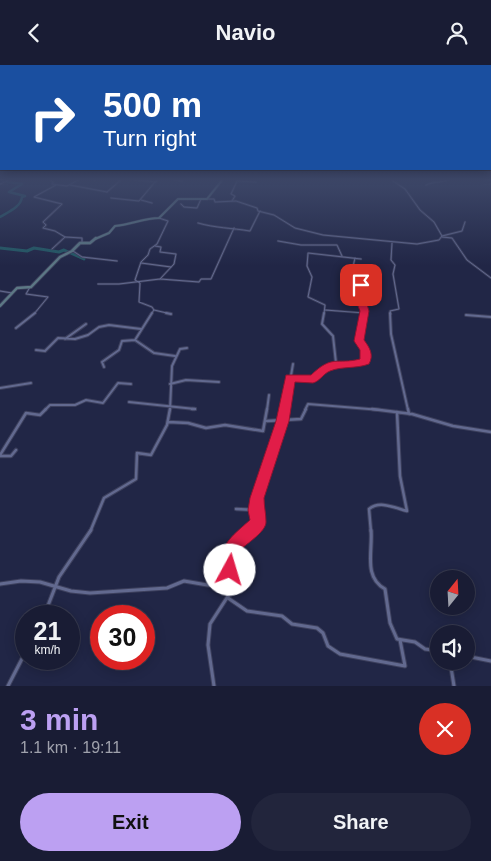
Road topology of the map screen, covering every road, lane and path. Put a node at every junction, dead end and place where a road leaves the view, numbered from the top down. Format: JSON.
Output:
{"nodes":[{"id":1,"x":58,"y":208,"type":"edge"},
{"id":2,"x":169,"y":208,"type":"edge"},
{"id":3,"x":190,"y":208,"type":"edge"},
{"id":4,"x":257,"y":208,"type":"edge"},
{"id":5,"x":419,"y":208,"type":"edge"},
{"id":6,"x":188,"y":211,"type":"dead end"},
{"id":7,"x":260,"y":211,"type":"junction"},
{"id":8,"x":159,"y":218,"type":"junction"},
{"id":9,"x":465,"y":222,"type":"dead end"},
{"id":10,"x":198,"y":223,"type":"dead end"},
{"id":11,"x":234,"y":228,"type":"junction"},
{"id":12,"x":56,"y":232,"type":"junction"},
{"id":13,"x":53,"y":234,"type":"dead end"},
{"id":14,"x":64,"y":237,"type":"junction"},
{"id":15,"x":442,"y":237,"type":"junction"},
{"id":16,"x":278,"y":241,"type":"dead end"},
{"id":17,"x":81,"y":243,"type":"junction"},
{"id":18,"x":392,"y":243,"type":"junction"},
{"id":19,"x":154,"y":246,"type":"junction"},
{"id":20,"x":52,"y":249,"type":"dead end"},
{"id":21,"x":72,"y":252,"type":"junction"},
{"id":22,"x":342,"y":257,"type":"junction"},
{"id":23,"x":355,"y":259,"type":"junction"},
{"id":24,"x":361,"y":259,"type":"dead end"},
{"id":25,"x":117,"y":261,"type":"dead end"},
{"id":26,"x":141,"y":263,"type":"junction"},
{"id":27,"x":171,"y":267,"type":"junction"},
{"id":28,"x":356,"y":276,"type":"junction"},
{"id":29,"x":373,"y":277,"type":"dead end"},
{"id":30,"x":491,"y":278,"type":"edge"},
{"id":31,"x":160,"y":279,"type":"junction"},
{"id":32,"x":137,"y":282,"type":"junction"},
{"id":33,"x":98,"y":284,"type":"dead end"},
{"id":34,"x":30,"y":287,"type":"junction"},
{"id":35,"x":0,"y":291,"type":"edge"},
{"id":36,"x":12,"y":293,"type":"junction"},
{"id":37,"x":0,"y":306,"type":"edge"},
{"id":38,"x":154,"y":310,"type":"junction"},
{"id":39,"x":325,"y":310,"type":"junction"},
{"id":40,"x":364,"y":313,"type":"junction"},
{"id":41,"x":171,"y":314,"type":"dead end"},
{"id":42,"x":466,"y":315,"type":"dead end"},
{"id":43,"x":491,"y":317,"type":"edge"},
{"id":44,"x":86,"y":323,"type":"dead end"},
{"id":45,"x":16,"y":328,"type":"dead end"},
{"id":46,"x":141,"y":329,"type":"junction"},
{"id":47,"x":65,"y":339,"type":"junction"},
{"id":48,"x":135,"y":340,"type":"junction"},
{"id":49,"x":187,"y":348,"type":"dead end"},
{"id":50,"x":36,"y":350,"type":"dead end"},
{"id":51,"x":176,"y":356,"type":"junction"},
{"id":52,"x":336,"y":363,"type":"junction"},
{"id":53,"x":293,"y":364,"type":"dead end"},
{"id":54,"x":104,"y":367,"type":"dead end"},
{"id":55,"x":290,"y":378,"type":"junction"},
{"id":56,"x":219,"y":382,"type":"dead end"},
{"id":57,"x":31,"y":383,"type":"dead end"},
{"id":58,"x":169,"y":384,"type":"junction"},
{"id":59,"x":132,"y":385,"type":"dead end"},
{"id":60,"x":0,"y":388,"type":"edge"},
{"id":61,"x":268,"y":395,"type":"dead end"},
{"id":62,"x":129,"y":402,"type":"dead end"},
{"id":63,"x":169,"y":406,"type":"junction"},
{"id":64,"x":196,"y":409,"type":"dead end"},
{"id":65,"x":397,"y":412,"type":"junction"},
{"id":66,"x":409,"y":414,"type":"junction"},
{"id":67,"x":283,"y":420,"type":"junction"},
{"id":68,"x":267,"y":421,"type":"junction"},
{"id":69,"x":168,"y":422,"type":"junction"},
{"id":70,"x":491,"y":432,"type":"edge"},
{"id":71,"x":16,"y":450,"type":"dead end"},
{"id":72,"x":0,"y":455,"type":"edge"},
{"id":73,"x":236,"y":509,"type":"dead end"},
{"id":74,"x":256,"y":510,"type":"junction"},
{"id":75,"x":0,"y":584,"type":"edge"},
{"id":76,"x":54,"y":586,"type":"junction"},
{"id":77,"x":231,"y":589,"type":"junction"},
{"id":78,"x":228,"y":598,"type":"junction"},
{"id":79,"x":48,"y":605,"type":"edge"},
{"id":80,"x":400,"y":640,"type":"junction"},
{"id":81,"x":430,"y":650,"type":"edge"},
{"id":82,"x":475,"y":658,"type":"edge"},
{"id":83,"x":491,"y":661,"type":"edge"},
{"id":84,"x":16,"y":670,"type":"edge"},
{"id":85,"x":451,"y":670,"type":"edge"},
{"id":86,"x":8,"y":686,"type":"edge"},
{"id":87,"x":214,"y":686,"type":"edge"},
{"id":88,"x":454,"y":686,"type":"edge"}],
"edges":[{"from":1,"to":12,"type":"street"},
{"from":2,"to":8,"type":"street"},
{"from":3,"to":6,"type":"street"},
{"from":4,"to":7,"type":"street"},
{"from":5,"to":15,"type":"street"},
{"from":7,"to":11,"type":"street"},
{"from":7,"to":18,"type":"street"},
{"from":8,"to":17,"type":"street"},
{"from":8,"to":19,"type":"street"},
{"from":9,"to":15,"type":"street"},
{"from":10,"to":11,"type":"street"},
{"from":11,"to":31,"type":"street"},
{"from":12,"to":13,"type":"street"},
{"from":12,"to":14,"type":"street"},
{"from":14,"to":17,"type":"street"},
{"from":14,"to":20,"type":"street"},
{"from":15,"to":18,"type":"street"},
{"from":15,"to":30,"type":"street"},
{"from":16,"to":22,"type":"street"},
{"from":17,"to":21,"type":"street"},
{"from":18,"to":66,"type":"street"},
{"from":19,"to":26,"type":"street"},
{"from":19,"to":27,"type":"street"},
{"from":21,"to":25,"type":"street"},
{"from":21,"to":34,"type":"street"},
{"from":22,"to":23,"type":"street"},
{"from":22,"to":39,"type":"street"},
{"from":23,"to":24,"type":"street"},
{"from":23,"to":28,"type":"street"},
{"from":26,"to":27,"type":"street"},
{"from":26,"to":32,"type":"street"},
{"from":27,"to":31,"type":"street"},
{"from":28,"to":29,"type":"street"},
{"from":28,"to":40,"type":"street"},
{"from":31,"to":32,"type":"street"},
{"from":32,"to":33,"type":"street"},
{"from":32,"to":38,"type":"street"},
{"from":34,"to":36,"type":"street"},
{"from":34,"to":45,"type":"street"},
{"from":35,"to":36,"type":"street"},
{"from":36,"to":37,"type":"street"},
{"from":38,"to":41,"type":"street"},
{"from":38,"to":46,"type":"street"},
{"from":39,"to":40,"type":"street"},
{"from":39,"to":52,"type":"street"},
{"from":40,"to":52,"type":"street"},
{"from":42,"to":43,"type":"street"},
{"from":44,"to":47,"type":"street"},
{"from":46,"to":47,"type":"street"},
{"from":46,"to":48,"type":"street"},
{"from":47,"to":50,"type":"street"},
{"from":48,"to":51,"type":"street"},
{"from":48,"to":54,"type":"street"},
{"from":49,"to":51,"type":"street"},
{"from":51,"to":58,"type":"street"},
{"from":52,"to":55,"type":"street"},
{"from":53,"to":55,"type":"street"},
{"from":55,"to":67,"type":"street"},
{"from":56,"to":58,"type":"street"},
{"from":57,"to":60,"type":"street"},
{"from":58,"to":63,"type":"street"},
{"from":59,"to":72,"type":"street"},
{"from":61,"to":68,"type":"street"},
{"from":62,"to":63,"type":"street"},
{"from":63,"to":64,"type":"street"},
{"from":63,"to":69,"type":"street"},
{"from":65,"to":66,"type":"street"},
{"from":65,"to":67,"type":"street"},
{"from":65,"to":80,"type":"street"},
{"from":66,"to":70,"type":"street"},
{"from":67,"to":68,"type":"street"},
{"from":67,"to":74,"type":"street"},
{"from":68,"to":69,"type":"street"},
{"from":69,"to":76,"type":"street"},
{"from":71,"to":72,"type":"street"},
{"from":73,"to":74,"type":"street"},
{"from":74,"to":77,"type":"street"},
{"from":75,"to":76,"type":"street"},
{"from":76,"to":77,"type":"street"},
{"from":76,"to":79,"type":"street"},
{"from":77,"to":78,"type":"street"},
{"from":78,"to":80,"type":"street"},
{"from":78,"to":87,"type":"street"},
{"from":80,"to":81,"type":"street"},
{"from":82,"to":83,"type":"street"},
{"from":84,"to":86,"type":"street"},
{"from":85,"to":88,"type":"street"}]}
